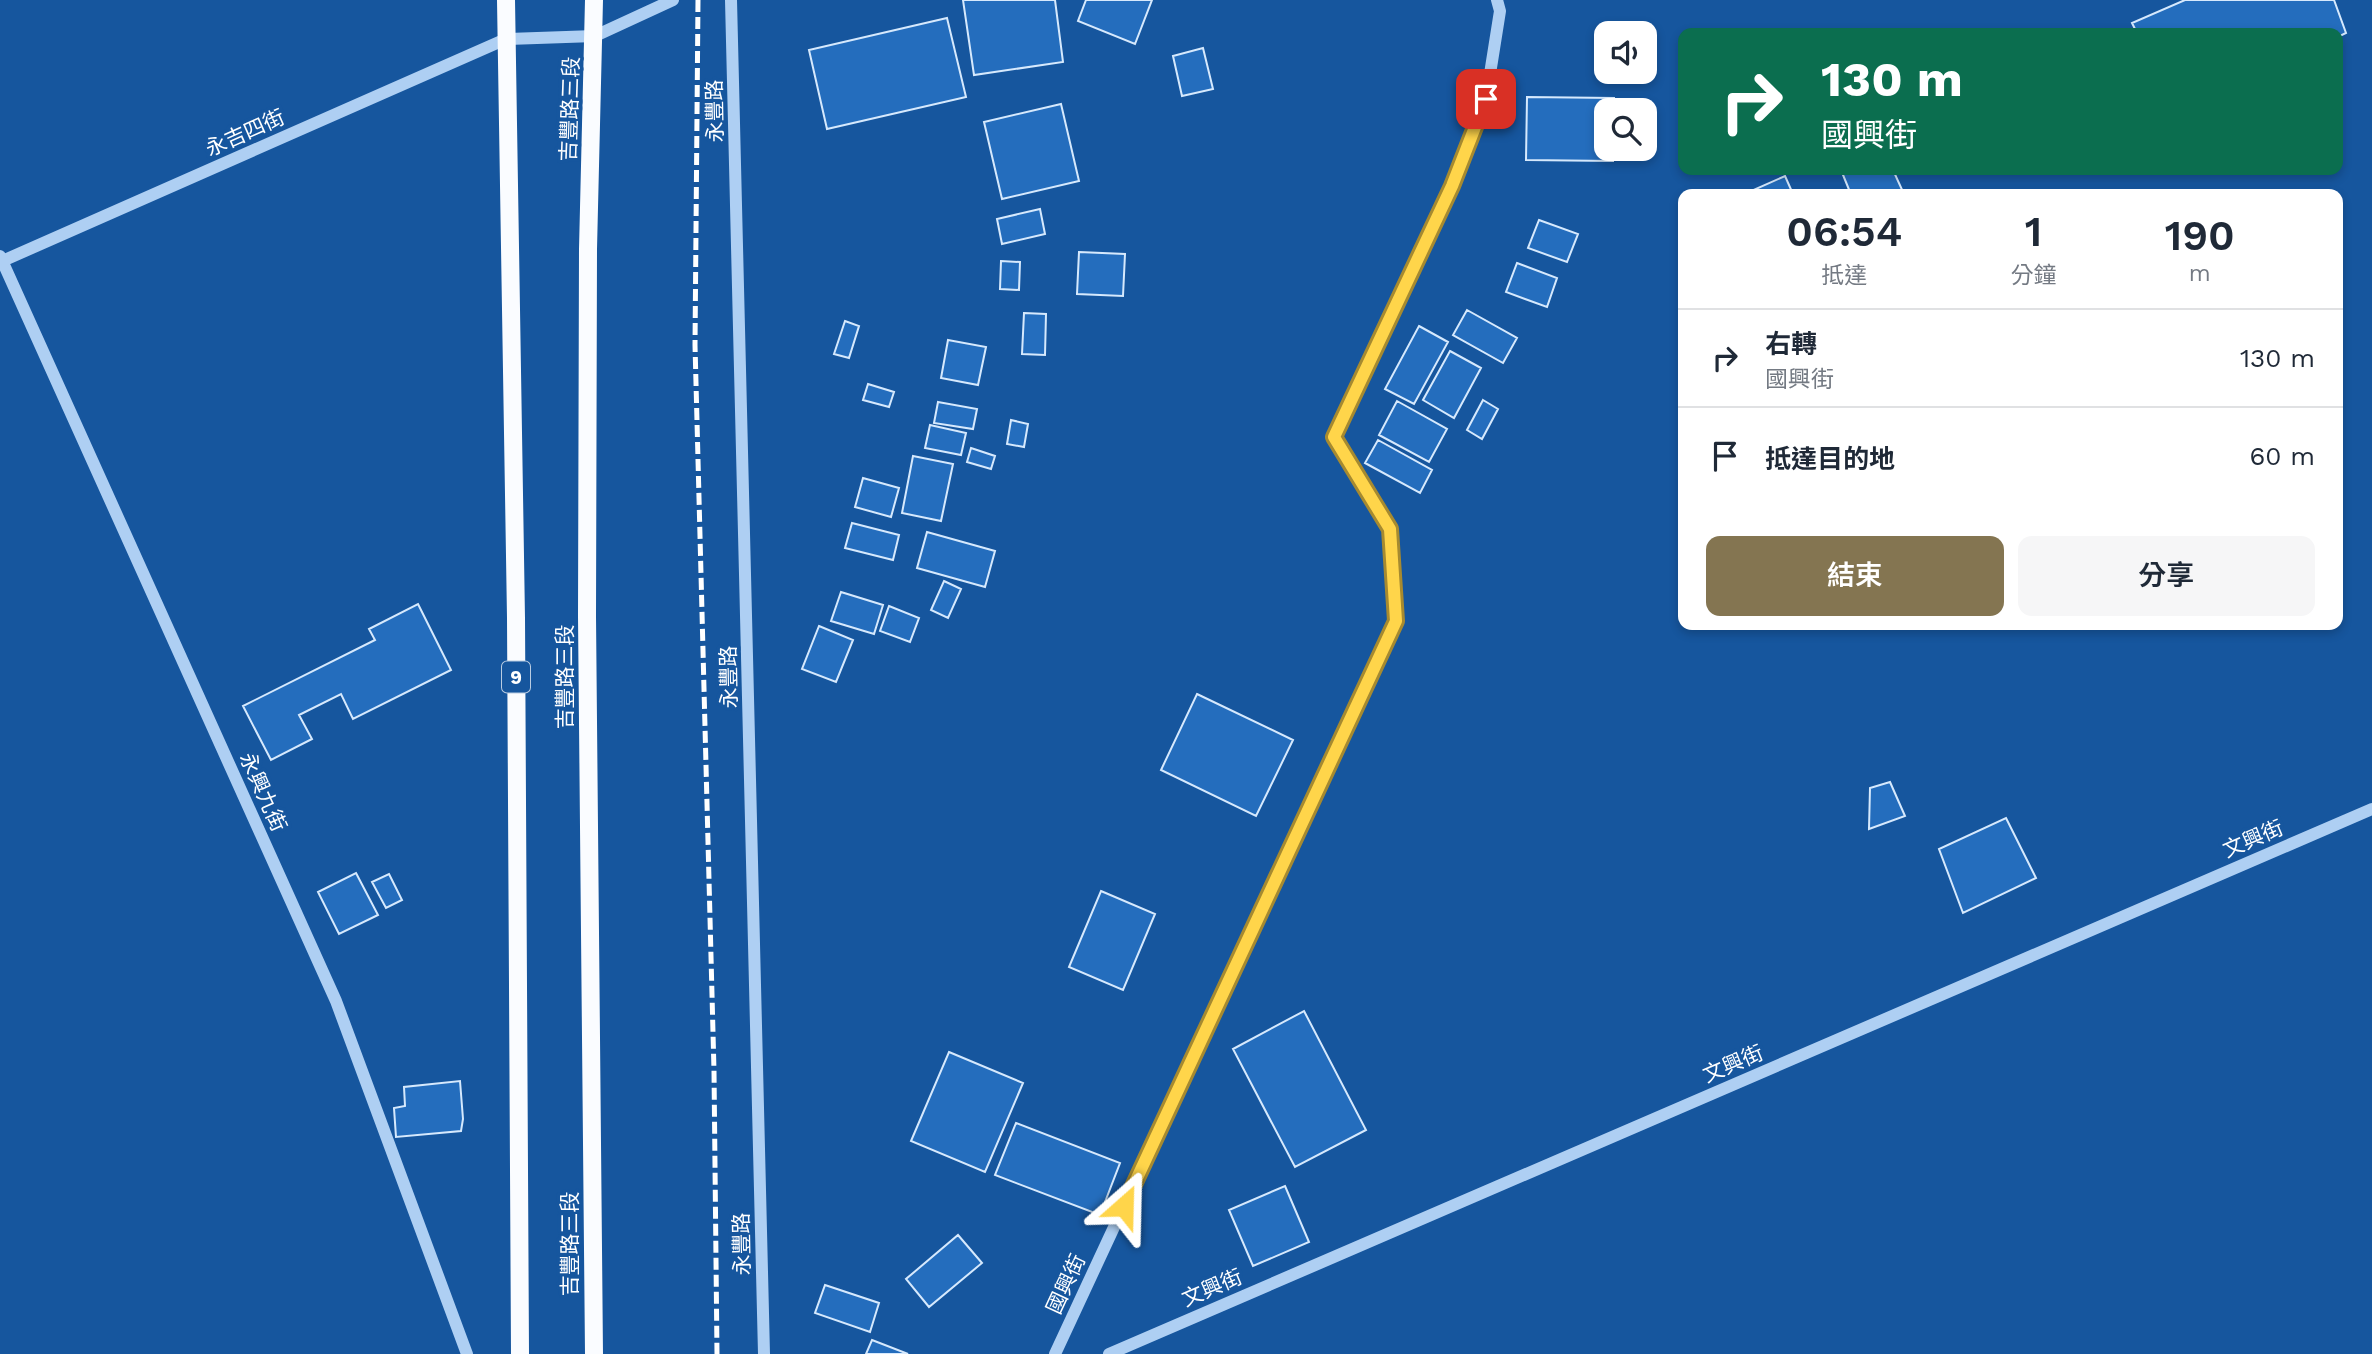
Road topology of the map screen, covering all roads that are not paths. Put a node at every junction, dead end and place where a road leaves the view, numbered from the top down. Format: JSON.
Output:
{"nodes":[{"id":1,"x":506,"y":0,"type":"edge"},
{"id":2,"x":594,"y":0,"type":"edge"},
{"id":3,"x":673,"y":0,"type":"edge"},
{"id":4,"x":731,"y":0,"type":"edge"},
{"id":5,"x":1497,"y":0,"type":"edge"},
{"id":6,"x":595,"y":36,"type":"junction"},
{"id":7,"x":506,"y":39,"type":"junction"},
{"id":8,"x":1,"y":260,"type":"edge"},
{"id":9,"x":2372,"y":809,"type":"edge"},
{"id":10,"x":467,"y":1354,"type":"edge"},
{"id":11,"x":520,"y":1354,"type":"edge"},
{"id":12,"x":594,"y":1354,"type":"edge"},
{"id":13,"x":764,"y":1354,"type":"edge"},
{"id":14,"x":1055,"y":1354,"type":"edge"},
{"id":15,"x":1109,"y":1354,"type":"edge"}],
"edges":[{"from":1,"to":7,"type":"main road","number":"9"},
{"from":2,"to":6,"type":"main road","name":"吉豐路三段"},
{"from":3,"to":6,"type":"street"},
{"from":4,"to":13,"type":"street","name":"永豐路"},
{"from":5,"to":14,"type":"street","name":"國興街"},
{"from":6,"to":7,"type":"street"},
{"from":6,"to":12,"type":"main road","name":"吉豐路三段"},
{"from":7,"to":8,"type":"street","name":"永吉四街"},
{"from":7,"to":11,"type":"main road","number":"9"},
{"from":8,"to":10,"type":"street","name":"永興九街"},
{"from":9,"to":15,"type":"street","name":"文興街"}]}
